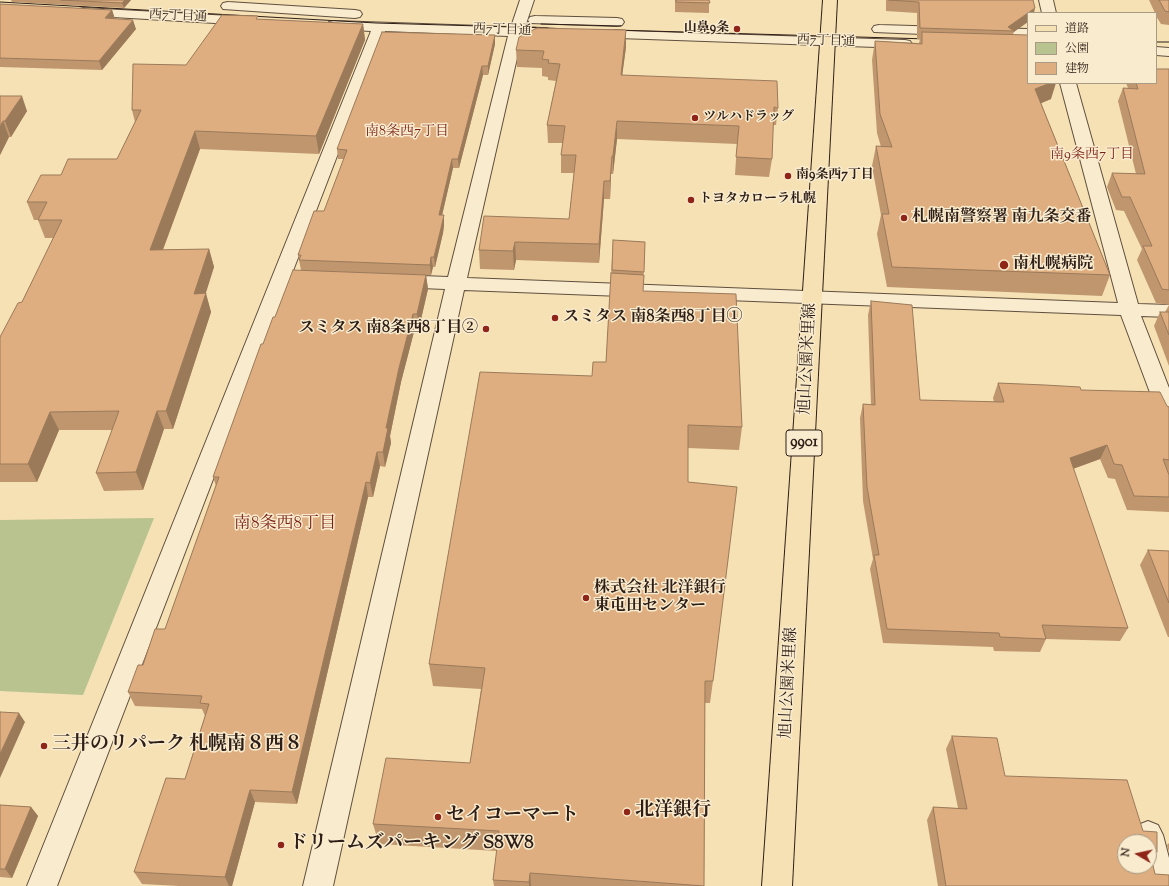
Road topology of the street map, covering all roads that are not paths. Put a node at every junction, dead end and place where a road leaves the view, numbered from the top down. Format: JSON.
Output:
{"nodes":[{"id":1,"x":113,"y":0,"type":"edge"},
{"id":2,"x":527,"y":0,"type":"edge"},
{"id":3,"x":830,"y":0,"type":"edge"},
{"id":4,"x":1046,"y":0,"type":"edge"},
{"id":5,"x":71,"y":11,"type":"edge"},
{"id":6,"x":1049,"y":12,"type":"edge"},
{"id":7,"x":730,"y":24,"type":"dead end"},
{"id":8,"x":518,"y":26,"type":"junction"},
{"id":9,"x":379,"y":28,"type":"junction"},
{"id":10,"x":863,"y":28,"type":"dead end"},
{"id":11,"x":827,"y":31,"type":"junction"},
{"id":12,"x":1027,"y":33,"type":"edge"},
{"id":13,"x":920,"y":45,"type":"edge"},
{"id":14,"x":1157,"y":51,"type":"edge"},
{"id":15,"x":1169,"y":52,"type":"edge"},
{"id":16,"x":1068,"y":84,"type":"edge"},
{"id":17,"x":378,"y":280,"type":"edge"},
{"id":18,"x":456,"y":283,"type":"junction"},
{"id":19,"x":812,"y":297,"type":"junction"},
{"id":20,"x":1129,"y":310,"type":"junction"},
{"id":21,"x":1169,"y":311,"type":"edge"},
{"id":22,"x":1169,"y":414,"type":"edge"},
{"id":23,"x":1157,"y":868,"type":"edge"},
{"id":24,"x":42,"y":886,"type":"edge"},
{"id":25,"x":318,"y":886,"type":"edge"},
{"id":26,"x":777,"y":886,"type":"edge"},
{"id":27,"x":1162,"y":886,"type":"edge"}],
"edges":[{"from":1,"to":8,"type":"street","name":"西7丁目通"},
{"from":2,"to":8,"type":"street"},
{"from":3,"to":11,"type":"main road","name":"旭山公園米里線","number":"9901"},
{"from":4,"to":6,"type":"street"},
{"from":5,"to":9,"type":"street","name":"西7丁目通"},
{"from":7,"to":8,"type":"street","name":"西7丁目通"},
{"from":8,"to":9,"type":"street","name":"西7丁目通"},
{"from":8,"to":11,"type":"street","name":"西7丁目通"},
{"from":8,"to":18,"type":"street"},
{"from":9,"to":24,"type":"street"},
{"from":10,"to":12,"type":"street","name":"西7丁目通"},
{"from":11,"to":13,"type":"street","name":"西7丁目通"},
{"from":11,"to":19,"type":"main road","name":"旭山公園米里線","number":"9901"},
{"from":14,"to":15,"type":"street"},
{"from":16,"to":20,"type":"street"},
{"from":17,"to":18,"type":"street"},
{"from":18,"to":19,"type":"street"},
{"from":18,"to":25,"type":"street"},
{"from":19,"to":20,"type":"street"},
{"from":19,"to":26,"type":"main road","name":"旭山公園米里線","number":"9901"},
{"from":20,"to":21,"type":"street"},
{"from":20,"to":22,"type":"street"},
{"from":23,"to":27,"type":"street"}]}
